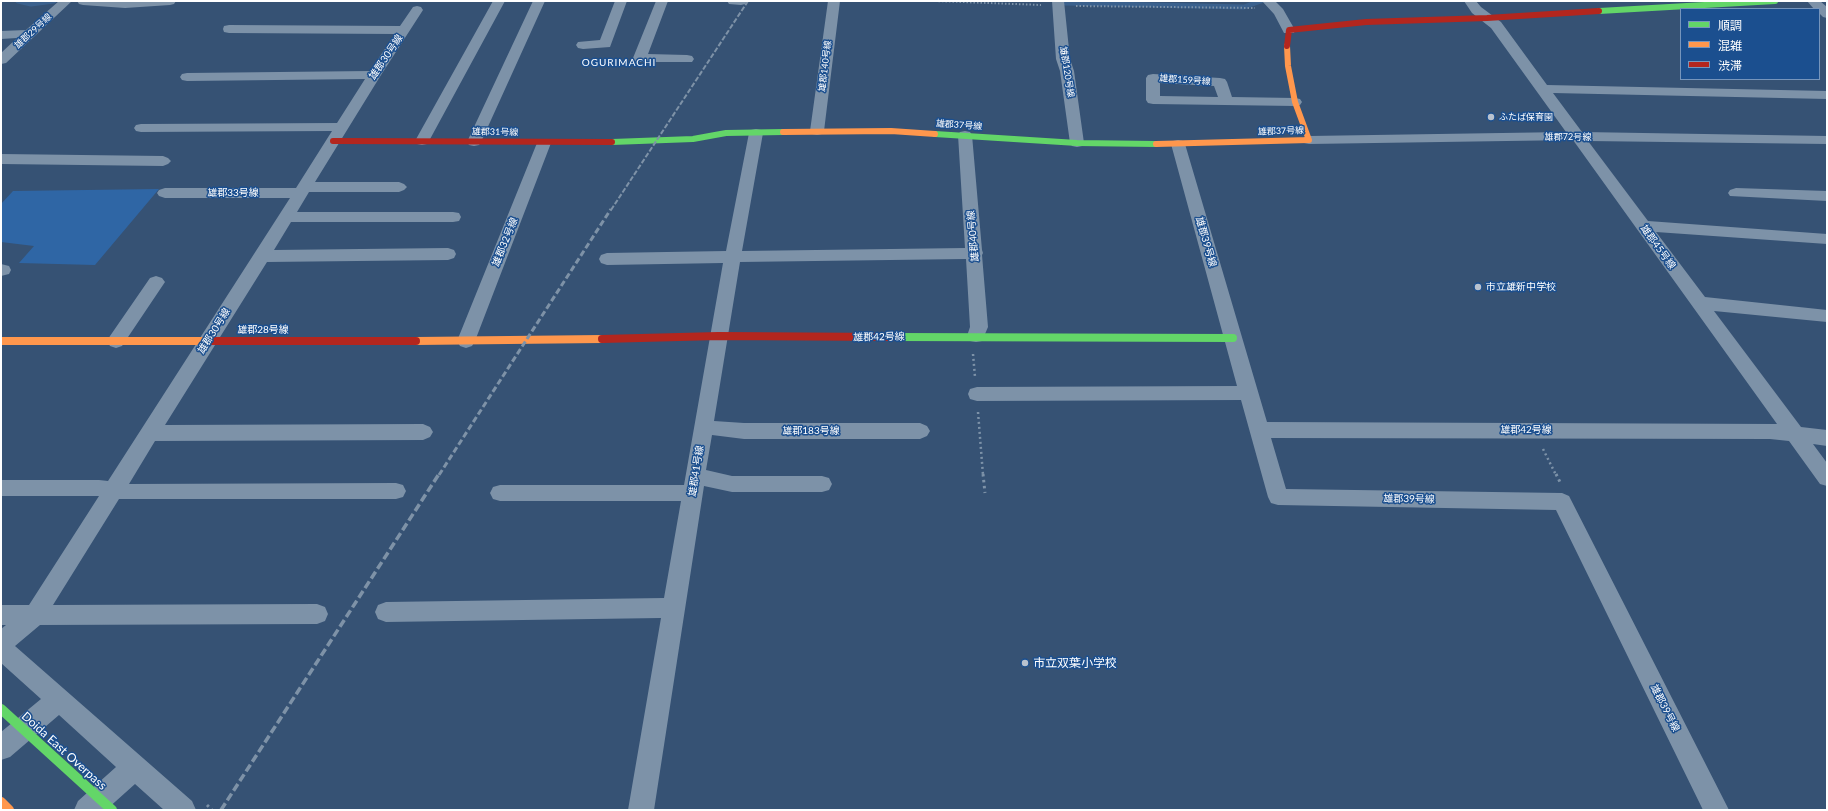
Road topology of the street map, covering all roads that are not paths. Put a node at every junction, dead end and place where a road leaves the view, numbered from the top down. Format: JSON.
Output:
{"nodes":[{"id":1,"x":66,"y":1,"type":"edge"},
{"id":2,"x":83,"y":1,"type":"edge"},
{"id":3,"x":170,"y":1,"type":"edge"},
{"id":4,"x":499,"y":1,"type":"edge"},
{"id":5,"x":539,"y":1,"type":"edge"},
{"id":6,"x":622,"y":1,"type":"edge"},
{"id":7,"x":662,"y":1,"type":"edge"},
{"id":8,"x":733,"y":1,"type":"edge"},
{"id":9,"x":741,"y":1,"type":"edge"},
{"id":10,"x":834,"y":1,"type":"edge"},
{"id":11,"x":1470,"y":1,"type":"edge"},
{"id":12,"x":1775,"y":1,"type":"edge"},
{"id":13,"x":1813,"y":1,"type":"edge"},
{"id":14,"x":151,"y":2,"type":"edge"},
{"id":15,"x":1270,"y":2,"type":"edge"},
{"id":16,"x":1058,"y":4,"type":"edge"},
{"id":17,"x":417,"y":10,"type":"dead end"},
{"id":18,"x":1827,"y":14,"type":"edge"},
{"id":19,"x":1487,"y":18,"type":"junction"},
{"id":20,"x":229,"y":29,"type":"dead end"},
{"id":21,"x":404,"y":30,"type":"junction"},
{"id":22,"x":1289,"y":30,"type":"junction"},
{"id":23,"x":29,"y":34,"type":"junction"},
{"id":24,"x":1,"y":35,"type":"edge"},
{"id":25,"x":583,"y":45,"type":"dead end"},
{"id":26,"x":688,"y":59,"type":"dead end"},
{"id":27,"x":1,"y":60,"type":"edge"},
{"id":28,"x":374,"y":75,"type":"junction"},
{"id":29,"x":186,"y":77,"type":"dead end"},
{"id":30,"x":1542,"y":89,"type":"junction"},
{"id":31,"x":1827,"y":95,"type":"edge"},
{"id":32,"x":1227,"y":101,"type":"junction"},
{"id":33,"x":1294,"y":102,"type":"junction"},
{"id":34,"x":141,"y":128,"type":"dead end"},
{"id":35,"x":817,"y":131,"type":"junction"},
{"id":36,"x":756,"y":133,"type":"junction"},
{"id":37,"x":337,"y":134,"type":"junction"},
{"id":38,"x":965,"y":135,"type":"junction"},
{"id":39,"x":1578,"y":136,"type":"junction"},
{"id":40,"x":656,"y":140,"type":"joint"},
{"id":41,"x":1309,"y":140,"type":"junction"},
{"id":42,"x":1827,"y":140,"type":"edge"},
{"id":43,"x":422,"y":141,"type":"junction"},
{"id":44,"x":474,"y":142,"type":"junction"},
{"id":45,"x":544,"y":143,"type":"junction"},
{"id":46,"x":1077,"y":143,"type":"junction"},
{"id":47,"x":1178,"y":144,"type":"junction"},
{"id":48,"x":1,"y":159,"type":"edge"},
{"id":49,"x":163,"y":162,"type":"dead end"},
{"id":50,"x":399,"y":187,"type":"dead end"},
{"id":51,"x":303,"y":190,"type":"junction"},
{"id":52,"x":165,"y":193,"type":"dead end"},
{"id":53,"x":1736,"y":193,"type":"dead end"},
{"id":54,"x":1827,"y":196,"type":"edge"},
{"id":55,"x":286,"y":217,"type":"junction"},
{"id":56,"x":453,"y":217,"type":"dead end"},
{"id":57,"x":1643,"y":226,"type":"junction"},
{"id":58,"x":1827,"y":239,"type":"edge"},
{"id":59,"x":975,"y":253,"type":"junction"},
{"id":60,"x":448,"y":254,"type":"dead end"},
{"id":61,"x":262,"y":256,"type":"junction"},
{"id":62,"x":733,"y":256,"type":"junction"},
{"id":63,"x":607,"y":259,"type":"dead end"},
{"id":64,"x":156,"y":282,"type":"dead end"},
{"id":65,"x":1698,"y":302,"type":"junction"},
{"id":66,"x":1827,"y":316,"type":"edge"},
{"id":67,"x":718,"y":336,"type":"junction"},
{"id":68,"x":976,"y":336,"type":"junction"},
{"id":69,"x":1233,"y":338,"type":"junction"},
{"id":70,"x":1,"y":341,"type":"edge"},
{"id":71,"x":116,"y":341,"type":"junction"},
{"id":72,"x":208,"y":341,"type":"junction"},
{"id":73,"x":466,"y":341,"type":"junction"},
{"id":74,"x":526,"y":341,"type":"joint"},
{"id":75,"x":1248,"y":393,"type":"junction"},
{"id":76,"x":977,"y":394,"type":"dead end"},
{"id":77,"x":703,"y":427,"type":"junction"},
{"id":78,"x":1259,"y":430,"type":"junction"},
{"id":79,"x":920,"y":431,"type":"dead end"},
{"id":80,"x":423,"y":432,"type":"dead end"},
{"id":81,"x":151,"y":433,"type":"junction"},
{"id":82,"x":1793,"y":434,"type":"junction"},
{"id":83,"x":1827,"y":438,"type":"edge"},
{"id":84,"x":1827,"y":478,"type":"edge"},
{"id":85,"x":822,"y":484,"type":"dead end"},
{"id":86,"x":694,"y":485,"type":"junction"},
{"id":87,"x":1,"y":488,"type":"edge"},
{"id":88,"x":113,"y":491,"type":"junction"},
{"id":89,"x":396,"y":492,"type":"dead end"},
{"id":90,"x":500,"y":493,"type":"dead end"},
{"id":91,"x":674,"y":608,"type":"junction"},
{"id":92,"x":386,"y":612,"type":"dead end"},
{"id":93,"x":317,"y":614,"type":"dead end"},
{"id":94,"x":1,"y":615,"type":"edge"},
{"id":95,"x":34,"y":616,"type":"junction"},
{"id":96,"x":1,"y":643,"type":"edge"},
{"id":97,"x":1,"y":648,"type":"edge"},
{"id":98,"x":60,"y":699,"type":"junction"},
{"id":99,"x":1,"y":709,"type":"edge"},
{"id":100,"x":1,"y":748,"type":"edge"},
{"id":101,"x":135,"y":767,"type":"junction"},
{"id":102,"x":1,"y":802,"type":"edge"},
{"id":103,"x":9,"y":810,"type":"edge"},
{"id":104,"x":87,"y":810,"type":"edge"},
{"id":105,"x":112,"y":810,"type":"edge"},
{"id":106,"x":183,"y":810,"type":"edge"},
{"id":107,"x":641,"y":810,"type":"edge"},
{"id":108,"x":1716,"y":810,"type":"edge"}],
"edges":[{"from":1,"to":23,"type":"street","name":"雄郡29号線"},
{"from":2,"to":14,"type":"street"},
{"from":3,"to":14,"type":"street"},
{"from":4,"to":43,"type":"street"},
{"from":5,"to":44,"type":"street"},
{"from":6,"to":25,"type":"street"},
{"from":7,"to":26,"type":"street"},
{"from":8,"to":9,"type":"street"},
{"from":10,"to":35,"type":"street","name":"雄郡140号線"},
{"from":11,"to":19,"type":"street","name":"雄郡45号線"},
{"from":12,"to":19,"type":"street"},
{"from":13,"to":18,"type":"street"},
{"from":15,"to":22,"type":"street"},
{"from":16,"to":46,"type":"street","name":"雄郡120号線"},
{"from":17,"to":21,"type":"street","name":"雄郡30号線"},
{"from":19,"to":22,"type":"street"},
{"from":19,"to":30,"type":"street","name":"雄郡45号線"},
{"from":20,"to":21,"type":"street"},
{"from":21,"to":28,"type":"street","name":"雄郡30号線"},
{"from":22,"to":33,"type":"street","name":"雄郡37号線"},
{"from":23,"to":24,"type":"street"},
{"from":23,"to":27,"type":"street","name":"雄郡29号線"},
{"from":28,"to":29,"type":"street"},
{"from":28,"to":37,"type":"street","name":"雄郡30号線"},
{"from":30,"to":31,"type":"street"},
{"from":30,"to":39,"type":"street","name":"雄郡45号線"},
{"from":32,"to":32,"type":"street","name":"雄郡159号線"},
{"from":32,"to":33,"type":"street","name":"雄郡159号線"},
{"from":33,"to":41,"type":"street","name":"雄郡37号線"},
{"from":34,"to":37,"type":"street"},
{"from":35,"to":36,"type":"street","name":"雄郡37号線"},
{"from":35,"to":38,"type":"street","name":"雄郡37号線"},
{"from":36,"to":40,"type":"street","name":"雄郡37号線"},
{"from":36,"to":62,"type":"street","name":"雄郡41号線"},
{"from":37,"to":43,"type":"street","name":"雄郡31号線"},
{"from":37,"to":51,"type":"street","name":"雄郡30号線"},
{"from":38,"to":46,"type":"street","name":"雄郡37号線"},
{"from":38,"to":59,"type":"street","name":"雄郡40号線"},
{"from":39,"to":41,"type":"street","name":"雄郡72号線"},
{"from":39,"to":42,"type":"street","name":"雄郡72号線"},
{"from":39,"to":57,"type":"street","name":"雄郡45号線"},
{"from":40,"to":45,"type":"street","name":"雄郡31号線"},
{"from":41,"to":47,"type":"street","name":"雄郡37号線"},
{"from":43,"to":44,"type":"street","name":"雄郡31号線"},
{"from":44,"to":45,"type":"street","name":"雄郡31号線"},
{"from":45,"to":73,"type":"street","name":"雄郡32号線"},
{"from":46,"to":47,"type":"street","name":"雄郡37号線"},
{"from":47,"to":69,"type":"street","name":"雄郡39号線"},
{"from":48,"to":49,"type":"street"},
{"from":50,"to":51,"type":"street","name":"雄郡33号線"},
{"from":51,"to":52,"type":"street","name":"雄郡33号線"},
{"from":51,"to":55,"type":"street","name":"雄郡30号線"},
{"from":53,"to":54,"type":"street"},
{"from":55,"to":56,"type":"street"},
{"from":55,"to":61,"type":"street","name":"雄郡30号線"},
{"from":57,"to":58,"type":"street"},
{"from":57,"to":65,"type":"street","name":"雄郡45号線"},
{"from":59,"to":62,"type":"street"},
{"from":59,"to":68,"type":"street","name":"雄郡40号線"},
{"from":60,"to":61,"type":"street"},
{"from":61,"to":72,"type":"street","name":"雄郡30号線"},
{"from":62,"to":63,"type":"street"},
{"from":62,"to":67,"type":"street","name":"雄郡41号線"},
{"from":64,"to":71,"type":"street"},
{"from":65,"to":66,"type":"street"},
{"from":65,"to":82,"type":"street","name":"雄郡45号線"},
{"from":67,"to":68,"type":"street","name":"雄郡42号線"},
{"from":67,"to":74,"type":"street","name":"雄郡42号線"},
{"from":67,"to":77,"type":"street","name":"雄郡41号線"},
{"from":68,"to":69,"type":"street","name":"雄郡42号線"},
{"from":69,"to":75,"type":"street","name":"雄郡39号線"},
{"from":70,"to":71,"type":"street","name":"雄郡28号線"},
{"from":71,"to":72,"type":"street","name":"雄郡28号線"},
{"from":72,"to":73,"type":"street","name":"雄郡28号線"},
{"from":72,"to":81,"type":"street","name":"雄郡30号線"},
{"from":73,"to":74,"type":"street","name":"雄郡28号線"},
{"from":75,"to":76,"type":"street"},
{"from":75,"to":78,"type":"street","name":"雄郡39号線"},
{"from":77,"to":79,"type":"street","name":"雄郡183号線"},
{"from":77,"to":86,"type":"street","name":"雄郡41号線"},
{"from":78,"to":82,"type":"street","name":"雄郡42号線"},
{"from":78,"to":108,"type":"street","name":"雄郡39号線"},
{"from":80,"to":81,"type":"street"},
{"from":81,"to":88,"type":"street","name":"雄郡30号線"},
{"from":82,"to":83,"type":"street","name":"雄郡42号線"},
{"from":82,"to":84,"type":"street","name":"雄郡45号線"},
{"from":85,"to":86,"type":"street"},
{"from":86,"to":90,"type":"street"},
{"from":86,"to":91,"type":"street","name":"雄郡41号線"},
{"from":87,"to":88,"type":"street"},
{"from":88,"to":89,"type":"street"},
{"from":88,"to":95,"type":"street","name":"雄郡30号線"},
{"from":91,"to":92,"type":"street"},
{"from":91,"to":107,"type":"street","name":"雄郡41号線"},
{"from":93,"to":95,"type":"street"},
{"from":94,"to":95,"type":"street"},
{"from":95,"to":96,"type":"street","name":"雄郡30号線"},
{"from":97,"to":98,"type":"street"},
{"from":98,"to":100,"type":"street"},
{"from":98,"to":101,"type":"street"},
{"from":99,"to":105,"type":"street","name":"Doida East Overpass","bridge":true},
{"from":101,"to":104,"type":"street"},
{"from":101,"to":106,"type":"street"},
{"from":102,"to":103,"type":"street"}]}
